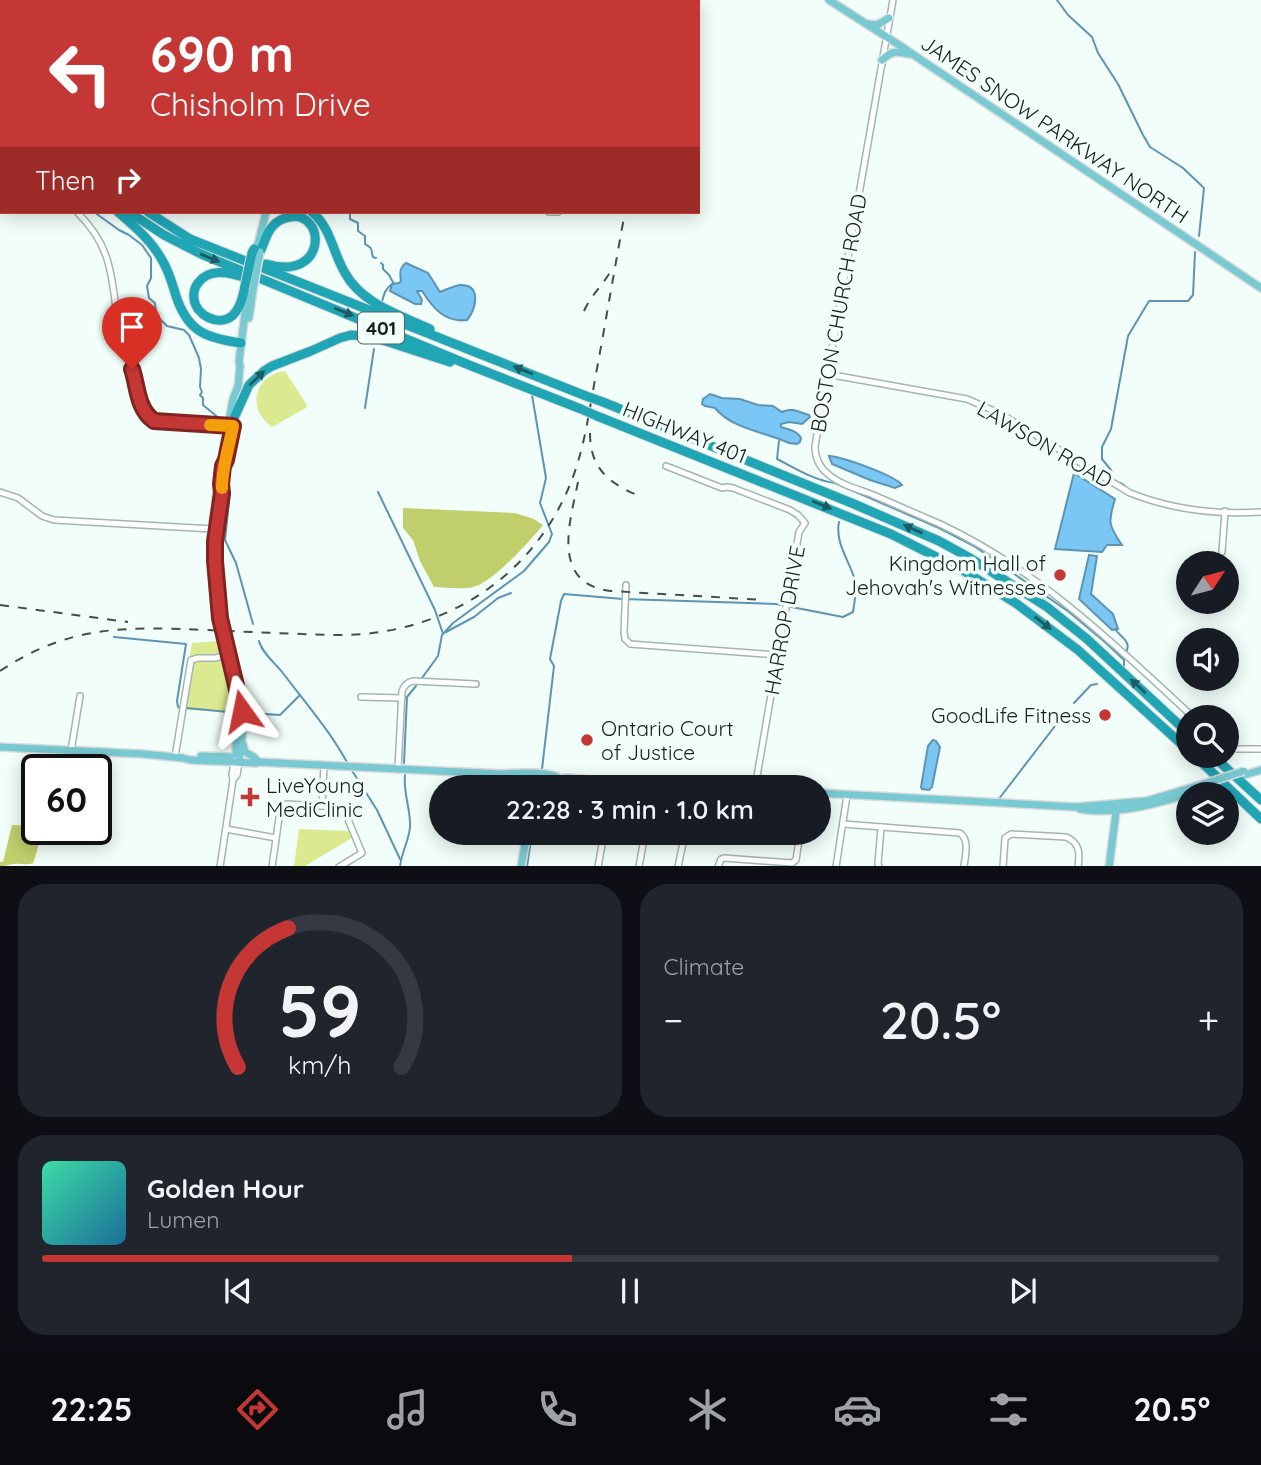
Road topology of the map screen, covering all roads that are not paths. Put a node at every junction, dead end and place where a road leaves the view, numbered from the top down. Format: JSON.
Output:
{"nodes":[{"id":1,"x":829,"y":0,"type":"edge"},
{"id":2,"x":892,"y":0,"type":"edge"},
{"id":3,"x":890,"y":18,"type":"junction"},
{"id":4,"x":864,"y":23,"type":"junction"},
{"id":5,"x":886,"y":37,"type":"junction"},
{"id":6,"x":912,"y":54,"type":"junction"},
{"id":7,"x":882,"y":61,"type":"junction"},
{"id":8,"x":78,"y":214,"type":"edge"},
{"id":9,"x":120,"y":214,"type":"edge"},
{"id":10,"x":132,"y":214,"type":"edge"},
{"id":11,"x":151,"y":214,"type":"edge"},
{"id":12,"x":266,"y":214,"type":"edge"},
{"id":13,"x":314,"y":214,"type":"edge"},
{"id":14,"x":257,"y":248,"type":"junction"},
{"id":15,"x":227,"y":254,"type":"junction"},
{"id":16,"x":249,"y":288,"type":"junction"},
{"id":17,"x":280,"y":288,"type":"junction"},
{"id":18,"x":1261,"y":288,"type":"edge"},
{"id":19,"x":241,"y":343,"type":"junction"},
{"id":20,"x":458,"y":345,"type":"junction"},
{"id":21,"x":240,"y":366,"type":"junction"},
{"id":22,"x":482,"y":370,"type":"junction"},
{"id":23,"x":827,"y":374,"type":"junction"},
{"id":24,"x":232,"y":423,"type":"junction"},
{"id":25,"x":666,"y":466,"type":"dead end"},
{"id":26,"x":0,"y":492,"type":"edge"},
{"id":27,"x":1225,"y":511,"type":"junction"},
{"id":28,"x":1261,"y":512,"type":"edge"},
{"id":29,"x":214,"y":529,"type":"junction"},
{"id":30,"x":1222,"y":551,"type":"edge"},
{"id":31,"x":626,"y":585,"type":"dead end"},
{"id":32,"x":229,"y":653,"type":"junction"},
{"id":33,"x":778,"y":655,"type":"junction"},
{"id":34,"x":475,"y":684,"type":"dead end"},
{"id":35,"x":80,"y":696,"type":"dead end"},
{"id":36,"x":361,"y":697,"type":"dead end"},
{"id":37,"x":402,"y":698,"type":"junction"},
{"id":38,"x":239,"y":702,"type":"junction"},
{"id":39,"x":1180,"y":705,"type":"edge"},
{"id":40,"x":1176,"y":722,"type":"edge"},
{"id":41,"x":242,"y":737,"type":"junction"},
{"id":42,"x":1176,"y":739,"type":"edge"},
{"id":43,"x":0,"y":747,"type":"edge"},
{"id":44,"x":1239,"y":749,"type":"edge"},
{"id":45,"x":1261,"y":749,"type":"edge"},
{"id":46,"x":71,"y":751,"type":"junction"},
{"id":47,"x":179,"y":758,"type":"junction"},
{"id":48,"x":237,"y":759,"type":"junction"},
{"id":49,"x":257,"y":760,"type":"junction"},
{"id":50,"x":324,"y":765,"type":"junction"},
{"id":51,"x":1261,"y":767,"type":"edge"},
{"id":52,"x":1208,"y":768,"type":"edge"},
{"id":53,"x":1226,"y":768,"type":"edge"},
{"id":54,"x":398,"y":769,"type":"junction"},
{"id":55,"x":507,"y":775,"type":"edge"},
{"id":56,"x":757,"y":775,"type":"edge"},
{"id":57,"x":831,"y":794,"type":"edge"},
{"id":58,"x":847,"y":795,"type":"junction"},
{"id":59,"x":1261,"y":800,"type":"edge"},
{"id":60,"x":322,"y":806,"type":"junction"},
{"id":61,"x":1117,"y":807,"type":"junction"},
{"id":62,"x":1261,"y":818,"type":"edge"},
{"id":63,"x":843,"y":824,"type":"junction"},
{"id":64,"x":881,"y":827,"type":"junction"},
{"id":65,"x":226,"y":829,"type":"junction"},
{"id":66,"x":276,"y":838,"type":"junction"},
{"id":67,"x":525,"y":845,"type":"edge"},
{"id":68,"x":602,"y":845,"type":"edge"},
{"id":69,"x":643,"y":845,"type":"edge"},
{"id":70,"x":682,"y":845,"type":"edge"},
{"id":71,"x":798,"y":845,"type":"edge"},
{"id":72,"x":220,"y":866,"type":"edge"},
{"id":73,"x":272,"y":866,"type":"edge"},
{"id":74,"x":340,"y":866,"type":"edge"},
{"id":75,"x":521,"y":866,"type":"edge"},
{"id":76,"x":598,"y":866,"type":"edge"},
{"id":77,"x":639,"y":866,"type":"edge"},
{"id":78,"x":678,"y":866,"type":"edge"},
{"id":79,"x":718,"y":866,"type":"edge"},
{"id":80,"x":836,"y":866,"type":"edge"},
{"id":81,"x":879,"y":866,"type":"edge"},
{"id":82,"x":964,"y":866,"type":"edge"},
{"id":83,"x":1003,"y":866,"type":"edge"},
{"id":84,"x":1078,"y":866,"type":"edge"},
{"id":85,"x":1109,"y":866,"type":"edge"}],
"edges":[{"from":1,"to":4,"type":"main road","name":"JAMES SNOW PARKWAY NORTH"},
{"from":2,"to":3,"type":"street","name":"BOSTON CHURCH ROAD"},
{"from":3,"to":4,"type":"main road"},
{"from":3,"to":5,"type":"street","name":"BOSTON CHURCH ROAD"},
{"from":4,"to":5,"type":"main road","name":"JAMES SNOW PARKWAY NORTH"},
{"from":5,"to":6,"type":"main road","name":"JAMES SNOW PARKWAY NORTH"},
{"from":5,"to":7,"type":"street","name":"BOSTON CHURCH ROAD"},
{"from":6,"to":7,"type":"main road"},
{"from":6,"to":18,"type":"main road","name":"JAMES SNOW PARKWAY NORTH"},
{"from":7,"to":23,"type":"street","name":"BOSTON CHURCH ROAD"},
{"from":8,"to":24,"type":"street"},
{"from":9,"to":19,"type":"highway"},
{"from":10,"to":17,"type":"highway","name":"HIGHWAY 401","number":"401","one_way":true},
{"from":11,"to":15,"type":"highway","name":"HIGHWAY 401","number":"401"},
{"from":12,"to":14,"type":"main road"},
{"from":13,"to":20,"type":"highway"},
{"from":14,"to":15,"type":"highway"},
{"from":14,"to":16,"type":"highway","bridge":true},
{"from":15,"to":20,"type":"highway","name":"HIGHWAY 401","number":"401"},
{"from":16,"to":17,"type":"highway"},
{"from":16,"to":19,"type":"main road"},
{"from":16,"to":21,"type":"main road"},
{"from":17,"to":22,"type":"highway","name":"HIGHWAY 401","number":"401","one_way":true},
{"from":19,"to":21,"type":"main road"},
{"from":40,"to":20,"type":"highway","name":"HIGHWAY 401","number":"401","one_way":true,"bridge":true},
{"from":21,"to":24,"type":"main road"},
{"from":24,"to":22,"type":"highway","one_way":true},
{"from":22,"to":42,"type":"highway","name":"HIGHWAY 401","number":"401","one_way":true,"bridge":true},
{"from":23,"to":27,"type":"street","name":"LAWSON ROAD"},
{"from":23,"to":39,"type":"street","name":"BOSTON CHURCH ROAD"},
{"from":24,"to":29,"type":"main road"},
{"from":25,"to":33,"type":"street","name":"HARROP DRIVE"},
{"from":26,"to":29,"type":"street"},
{"from":27,"to":28,"type":"street","name":"LAWSON ROAD"},
{"from":27,"to":30,"type":"street"},
{"from":29,"to":32,"type":"main road"},
{"from":31,"to":33,"type":"street"},
{"from":32,"to":38,"type":"main road"},
{"from":32,"to":47,"type":"street"},
{"from":33,"to":56,"type":"street","name":"HARROP DRIVE"},
{"from":34,"to":37,"type":"street"},
{"from":35,"to":46,"type":"street"},
{"from":36,"to":37,"type":"street"},
{"from":37,"to":54,"type":"street"},
{"from":38,"to":41,"type":"main road"},
{"from":38,"to":48,"type":"main road"},
{"from":41,"to":48,"type":"main road"},
{"from":41,"to":49,"type":"main road"},
{"from":43,"to":46,"type":"main road"},
{"from":44,"to":45,"type":"street"},
{"from":46,"to":47,"type":"main road"},
{"from":47,"to":48,"type":"main road"},
{"from":48,"to":49,"type":"main road"},
{"from":48,"to":65,"type":"street"},
{"from":49,"to":50,"type":"main road"},
{"from":50,"to":54,"type":"main road"},
{"from":50,"to":60,"type":"street"},
{"from":51,"to":61,"type":"main road","bridge":true},
{"from":52,"to":62,"type":"highway"},
{"from":53,"to":59,"type":"highway"},
{"from":54,"to":55,"type":"main road"},
{"from":57,"to":58,"type":"main road"},
{"from":58,"to":61,"type":"main road"},
{"from":58,"to":63,"type":"street"},
{"from":60,"to":66,"type":"street"},
{"from":60,"to":74,"type":"street"},
{"from":61,"to":85,"type":"main road"},
{"from":63,"to":64,"type":"street"},
{"from":63,"to":80,"type":"street"},
{"from":64,"to":81,"type":"street"},
{"from":64,"to":82,"type":"street"},
{"from":65,"to":66,"type":"street"},
{"from":65,"to":72,"type":"street"},
{"from":66,"to":73,"type":"street"},
{"from":67,"to":75,"type":"main road"},
{"from":68,"to":76,"type":"street"},
{"from":69,"to":77,"type":"street"},
{"from":70,"to":78,"type":"street"},
{"from":71,"to":79,"type":"street"},
{"from":83,"to":84,"type":"street"}]}
